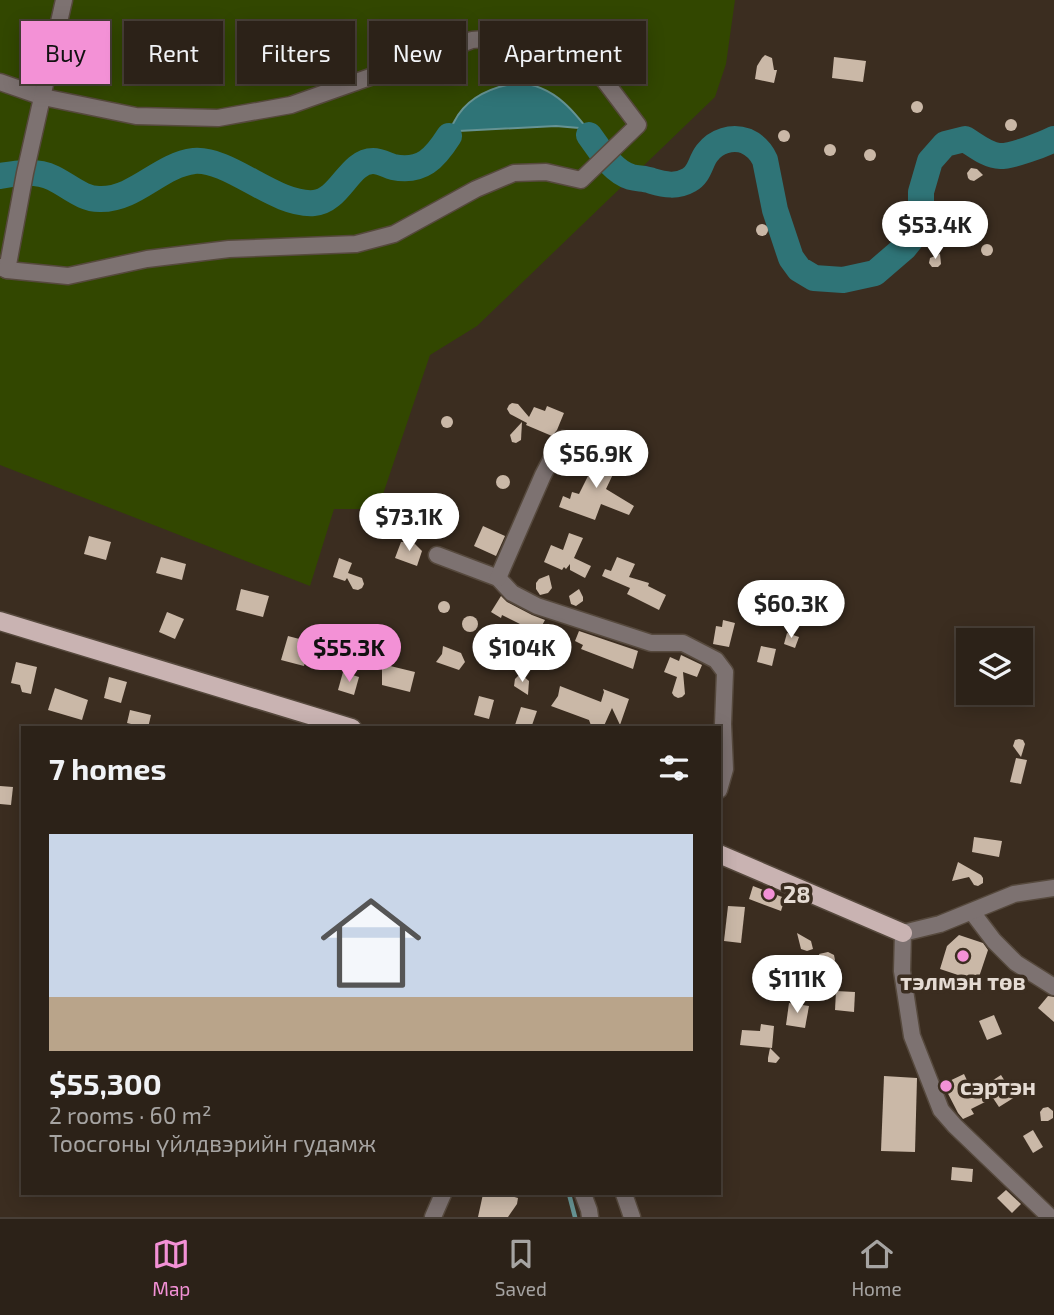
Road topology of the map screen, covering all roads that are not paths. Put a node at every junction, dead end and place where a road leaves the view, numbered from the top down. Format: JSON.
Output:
{"nodes":[{"id":1,"x":64,"y":0,"type":"edge"},
{"id":2,"x":0,"y":82,"type":"edge"},
{"id":3,"x":43,"y":97,"type":"junction"},
{"id":4,"x":3,"y":269,"type":"edge"},
{"id":5,"x":562,"y":439,"type":"dead end"},
{"id":6,"x":437,"y":555,"type":"dead end"},
{"id":7,"x":498,"y":578,"type":"junction"},
{"id":8,"x":0,"y":621,"type":"edge"},
{"id":9,"x":345,"y":726,"type":"edge"},
{"id":10,"x":721,"y":783,"type":"edge"},
{"id":11,"x":721,"y":855,"type":"edge"},
{"id":12,"x":1054,"y":888,"type":"edge"},
{"id":13,"x":972,"y":912,"type":"junction"},
{"id":14,"x":903,"y":933,"type":"junction"},
{"id":15,"x":1054,"y":987,"type":"edge"},
{"id":16,"x":443,"y":1195,"type":"edge"},
{"id":17,"x":583,"y":1195,"type":"edge"},
{"id":18,"x":624,"y":1195,"type":"edge"},
{"id":19,"x":433,"y":1217,"type":"edge"},
{"id":20,"x":590,"y":1217,"type":"edge"},
{"id":21,"x":632,"y":1217,"type":"edge"},
{"id":22,"x":1050,"y":1217,"type":"edge"}],
"edges":[{"from":1,"to":3,"type":"street"},
{"from":2,"to":3,"type":"street"},
{"from":3,"to":4,"type":"street"},
{"from":3,"to":4,"type":"street"},
{"from":5,"to":7,"type":"street"},
{"from":6,"to":7,"type":"street"},
{"from":7,"to":10,"type":"street"},
{"from":8,"to":9,"type":"main road"},
{"from":11,"to":14,"type":"main road"},
{"from":12,"to":13,"type":"street"},
{"from":13,"to":14,"type":"street"},
{"from":13,"to":15,"type":"street"},
{"from":14,"to":22,"type":"street"},
{"from":16,"to":19,"type":"street"},
{"from":17,"to":20,"type":"street"},
{"from":18,"to":21,"type":"street"}]}
